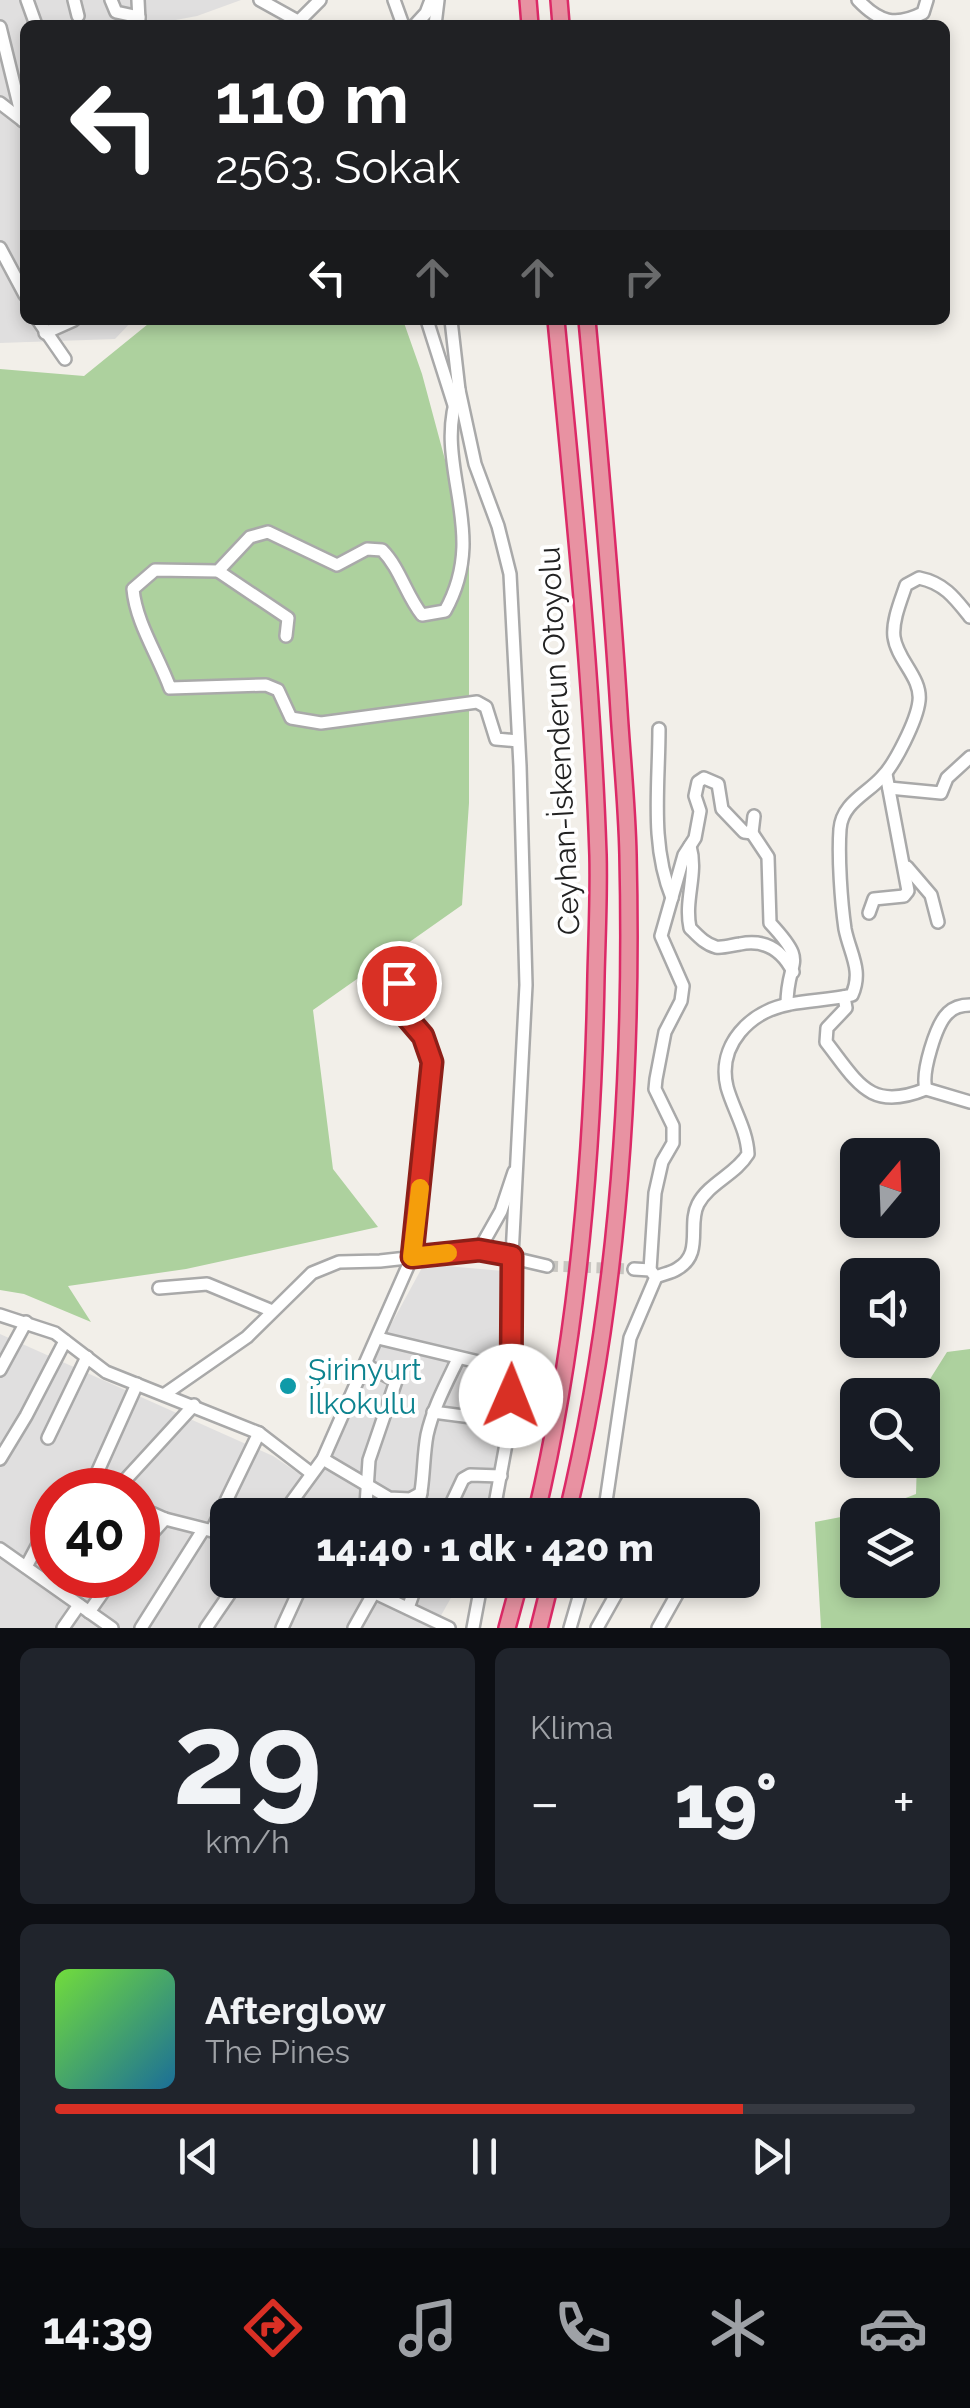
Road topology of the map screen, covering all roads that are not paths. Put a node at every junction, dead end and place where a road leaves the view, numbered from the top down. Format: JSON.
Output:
{"nodes":[{"id":1,"x":74,"y":0,"type":"edge"},
{"id":2,"x":110,"y":0,"type":"edge"},
{"id":3,"x":260,"y":0,"type":"edge"},
{"id":4,"x":320,"y":0,"type":"edge"},
{"id":5,"x":435,"y":0,"type":"edge"},
{"id":6,"x":858,"y":0,"type":"edge"},
{"id":7,"x":927,"y":0,"type":"edge"},
{"id":8,"x":78,"y":16,"type":"dead end"},
{"id":9,"x":136,"y":20,"type":"edge"},
{"id":10,"x":295,"y":20,"type":"edge"},
{"id":11,"x":303,"y":20,"type":"edge"},
{"id":12,"x":420,"y":20,"type":"edge"},
{"id":13,"x":889,"y":20,"type":"edge"},
{"id":14,"x":908,"y":20,"type":"edge"},
{"id":15,"x":0,"y":26,"type":"edge"},
{"id":16,"x":0,"y":102,"type":"edge"},
{"id":17,"x":20,"y":106,"type":"edge"},
{"id":18,"x":20,"y":119,"type":"edge"},
{"id":19,"x":0,"y":248,"type":"edge"},
{"id":20,"x":20,"y":277,"type":"edge"},
{"id":21,"x":41,"y":325,"type":"edge"},
{"id":22,"x":63,"y":325,"type":"edge"},
{"id":23,"x":429,"y":325,"type":"edge"},
{"id":24,"x":452,"y":325,"type":"edge"},
{"id":25,"x":556,"y":325,"type":"edge"},
{"id":26,"x":587,"y":325,"type":"edge"},
{"id":27,"x":45,"y":333,"type":"junction"},
{"id":28,"x":65,"y":359,"type":"dead end"},
{"id":29,"x":459,"y":390,"type":"junction"},
{"id":30,"x":454,"y":405,"type":"junction"},
{"id":31,"x":218,"y":571,"type":"junction"},
{"id":32,"x":970,"y":617,"type":"edge"},
{"id":33,"x":286,"y":636,"type":"dead end"},
{"id":34,"x":659,"y":729,"type":"dead end"},
{"id":35,"x":518,"y":741,"type":"junction"},
{"id":36,"x":970,"y":757,"type":"edge"},
{"id":37,"x":886,"y":774,"type":"junction"},
{"id":38,"x":889,"y":788,"type":"junction"},
{"id":39,"x":754,"y":816,"type":"dead end"},
{"id":40,"x":752,"y":832,"type":"junction"},
{"id":41,"x":690,"y":846,"type":"junction"},
{"id":42,"x":904,"y":864,"type":"junction"},
{"id":43,"x":672,"y":898,"type":"junction"},
{"id":44,"x":870,"y":913,"type":"dead end"},
{"id":45,"x":938,"y":922,"type":"dead end"},
{"id":46,"x":794,"y":972,"type":"junction"},
{"id":47,"x":399,"y":983,"type":"dead end"},
{"id":48,"x":844,"y":997,"type":"junction"},
{"id":49,"x":786,"y":1004,"type":"junction"},
{"id":50,"x":970,"y":1005,"type":"edge"},
{"id":51,"x":926,"y":1088,"type":"junction"},
{"id":52,"x":970,"y":1102,"type":"edge"},
{"id":53,"x":518,"y":1154,"type":"junction"},
{"id":54,"x":479,"y":1250,"type":"junction"},
{"id":55,"x":512,"y":1256,"type":"junction"},
{"id":56,"x":412,"y":1257,"type":"junction"},
{"id":57,"x":547,"y":1266,"type":"tunnel mouth"},
{"id":58,"x":634,"y":1269,"type":"tunnel mouth"},
{"id":59,"x":653,"y":1274,"type":"junction"},
{"id":60,"x":159,"y":1288,"type":"dead end"},
{"id":61,"x":270,"y":1310,"type":"junction"},
{"id":62,"x":0,"y":1315,"type":"edge"},
{"id":63,"x":26,"y":1322,"type":"junction"},
{"id":64,"x":378,"y":1338,"type":"junction"},
{"id":65,"x":65,"y":1340,"type":"junction"},
{"id":66,"x":87,"y":1357,"type":"junction"},
{"id":67,"x":458,"y":1359,"type":"junction"},
{"id":68,"x":366,"y":1364,"type":"junction"},
{"id":69,"x":0,"y":1370,"type":"edge"},
{"id":70,"x":512,"y":1370,"type":"junction"},
{"id":71,"x":137,"y":1384,"type":"junction"},
{"id":72,"x":165,"y":1394,"type":"junction"},
{"id":73,"x":194,"y":1404,"type":"junction"},
{"id":74,"x":433,"y":1412,"type":"junction"},
{"id":75,"x":510,"y":1422,"type":"junction"},
{"id":76,"x":259,"y":1432,"type":"junction"},
{"id":77,"x":48,"y":1438,"type":"dead end"},
{"id":78,"x":0,"y":1459,"type":"edge"},
{"id":79,"x":323,"y":1459,"type":"junction"},
{"id":80,"x":99,"y":1468,"type":"edge"},
{"id":81,"x":133,"y":1468,"type":"edge"},
{"id":82,"x":311,"y":1473,"type":"junction"},
{"id":83,"x":501,"y":1476,"type":"junction"},
{"id":84,"x":367,"y":1483,"type":"junction"},
{"id":85,"x":421,"y":1494,"type":"junction"},
{"id":86,"x":294,"y":1498,"type":"edge"},
{"id":87,"x":366,"y":1498,"type":"edge"},
{"id":88,"x":420,"y":1498,"type":"edge"},
{"id":89,"x":454,"y":1498,"type":"edge"},
{"id":90,"x":496,"y":1498,"type":"edge"},
{"id":91,"x":540,"y":1498,"type":"edge"},
{"id":92,"x":570,"y":1498,"type":"edge"},
{"id":93,"x":606,"y":1498,"type":"edge"},
{"id":94,"x":160,"y":1518,"type":"edge"},
{"id":95,"x":164,"y":1520,"type":"junction"},
{"id":96,"x":160,"y":1524,"type":"edge"},
{"id":97,"x":208,"y":1530,"type":"junction"},
{"id":98,"x":0,"y":1549,"type":"edge"},
{"id":99,"x":30,"y":1559,"type":"edge"},
{"id":100,"x":26,"y":1567,"type":"junction"},
{"id":101,"x":30,"y":1569,"type":"edge"},
{"id":102,"x":73,"y":1598,"type":"edge"},
{"id":103,"x":93,"y":1598,"type":"edge"},
{"id":104,"x":227,"y":1598,"type":"edge"},
{"id":105,"x":296,"y":1598,"type":"edge"},
{"id":106,"x":371,"y":1598,"type":"edge"},
{"id":107,"x":394,"y":1598,"type":"edge"},
{"id":108,"x":412,"y":1598,"type":"edge"},
{"id":109,"x":479,"y":1598,"type":"edge"},
{"id":110,"x":516,"y":1598,"type":"edge"},
{"id":111,"x":546,"y":1598,"type":"edge"},
{"id":112,"x":579,"y":1598,"type":"edge"},
{"id":113,"x":614,"y":1598,"type":"edge"},
{"id":114,"x":676,"y":1598,"type":"edge"},
{"id":115,"x":84,"y":1608,"type":"junction"},
{"id":116,"x":408,"y":1608,"type":"junction"},
{"id":117,"x":420,"y":1614,"type":"junction"},
{"id":118,"x":63,"y":1628,"type":"edge"},
{"id":119,"x":112,"y":1628,"type":"edge"},
{"id":120,"x":141,"y":1628,"type":"edge"},
{"id":121,"x":206,"y":1628,"type":"edge"},
{"id":122,"x":282,"y":1628,"type":"edge"},
{"id":123,"x":354,"y":1628,"type":"edge"},
{"id":124,"x":414,"y":1628,"type":"edge"},
{"id":125,"x":449,"y":1628,"type":"edge"},
{"id":126,"x":474,"y":1628,"type":"edge"},
{"id":127,"x":508,"y":1628,"type":"edge"},
{"id":128,"x":539,"y":1628,"type":"edge"},
{"id":129,"x":570,"y":1628,"type":"edge"},
{"id":130,"x":596,"y":1628,"type":"edge"},
{"id":131,"x":658,"y":1628,"type":"edge"}],
"edges":[{"from":1,"to":8,"type":"street"},
{"from":2,"to":9,"type":"street"},
{"from":3,"to":10,"type":"street"},
{"from":4,"to":11,"type":"street"},
{"from":5,"to":12,"type":"street"},
{"from":6,"to":13,"type":"street"},
{"from":7,"to":14,"type":"street"},
{"from":15,"to":17,"type":"street"},
{"from":16,"to":18,"type":"street"},
{"from":19,"to":20,"type":"street"},
{"from":21,"to":27,"type":"street"},
{"from":22,"to":27,"type":"street"},
{"from":23,"to":30,"type":"street"},
{"from":24,"to":29,"type":"street"},
{"from":25,"to":91,"type":"highway","name":"Ceyhan-İskenderun Otoyolu"},
{"from":26,"to":92,"type":"highway","name":"Ceyhan-İskenderun Otoyolu"},
{"from":27,"to":28,"type":"street"},
{"from":29,"to":30,"type":"street"},
{"from":29,"to":35,"type":"street"},
{"from":30,"to":31,"type":"street"},
{"from":31,"to":33,"type":"street"},
{"from":31,"to":35,"type":"street"},
{"from":32,"to":37,"type":"street"},
{"from":34,"to":43,"type":"street"},
{"from":35,"to":53,"type":"street"},
{"from":36,"to":38,"type":"street"},
{"from":37,"to":38,"type":"street"},
{"from":37,"to":48,"type":"street"},
{"from":38,"to":42,"type":"street"},
{"from":39,"to":40,"type":"street"},
{"from":40,"to":41,"type":"street"},
{"from":40,"to":46,"type":"street"},
{"from":41,"to":43,"type":"street"},
{"from":41,"to":46,"type":"street"},
{"from":42,"to":44,"type":"street"},
{"from":42,"to":45,"type":"street"},
{"from":43,"to":59,"type":"street"},
{"from":46,"to":49,"type":"street"},
{"from":47,"to":56,"type":"street"},
{"from":48,"to":49,"type":"street"},
{"from":48,"to":51,"type":"street"},
{"from":49,"to":59,"type":"street"},
{"from":50,"to":51,"type":"street"},
{"from":51,"to":52,"type":"street"},
{"from":53,"to":54,"type":"street"},
{"from":53,"to":55,"type":"street"},
{"from":54,"to":55,"type":"street"},
{"from":54,"to":56,"type":"street"},
{"from":55,"to":57,"type":"street"},
{"from":55,"to":70,"type":"street"},
{"from":56,"to":61,"type":"street"},
{"from":56,"to":64,"type":"street"},
{"from":58,"to":59,"type":"street"},
{"from":59,"to":93,"type":"street"},
{"from":60,"to":61,"type":"street"},
{"from":61,"to":72,"type":"street"},
{"from":62,"to":63,"type":"street"},
{"from":63,"to":65,"type":"street"},
{"from":63,"to":69,"type":"street"},
{"from":64,"to":67,"type":"street"},
{"from":64,"to":68,"type":"street"},
{"from":65,"to":66,"type":"street"},
{"from":65,"to":78,"type":"street"},
{"from":66,"to":71,"type":"street"},
{"from":66,"to":77,"type":"street"},
{"from":67,"to":70,"type":"street"},
{"from":67,"to":74,"type":"street"},
{"from":68,"to":79,"type":"street"},
{"from":68,"to":84,"type":"street"},
{"from":70,"to":75,"type":"street"},
{"from":71,"to":72,"type":"street"},
{"from":71,"to":80,"type":"street"},
{"from":72,"to":73,"type":"street"},
{"from":73,"to":76,"type":"street"},
{"from":73,"to":81,"type":"street"},
{"from":74,"to":75,"type":"street"},
{"from":74,"to":85,"type":"street"},
{"from":75,"to":83,"type":"street"},
{"from":76,"to":82,"type":"street"},
{"from":76,"to":97,"type":"street"},
{"from":79,"to":82,"type":"street"},
{"from":79,"to":84,"type":"street"},
{"from":82,"to":86,"type":"street"},
{"from":83,"to":89,"type":"street"},
{"from":83,"to":90,"type":"street"},
{"from":84,"to":85,"type":"street"},
{"from":84,"to":87,"type":"street"},
{"from":85,"to":88,"type":"street"},
{"from":94,"to":95,"type":"street"},
{"from":95,"to":96,"type":"street"},
{"from":95,"to":97,"type":"street"},
{"from":97,"to":120,"type":"street"},
{"from":98,"to":100,"type":"street"},
{"from":99,"to":100,"type":"street"},
{"from":100,"to":101,"type":"street"},
{"from":102,"to":115,"type":"street"},
{"from":103,"to":115,"type":"street"},
{"from":104,"to":121,"type":"street"},
{"from":105,"to":122,"type":"street"},
{"from":106,"to":123,"type":"street"},
{"from":107,"to":116,"type":"street"},
{"from":108,"to":116,"type":"street"},
{"from":109,"to":126,"type":"street"},
{"from":110,"to":127,"type":"highway"},
{"from":111,"to":128,"type":"highway"},
{"from":112,"to":129,"type":"street"},
{"from":113,"to":130,"type":"street"},
{"from":114,"to":131,"type":"street"},
{"from":115,"to":118,"type":"street"},
{"from":115,"to":119,"type":"street"},
{"from":116,"to":117,"type":"street"},
{"from":117,"to":124,"type":"street"},
{"from":117,"to":125,"type":"street"}]}
